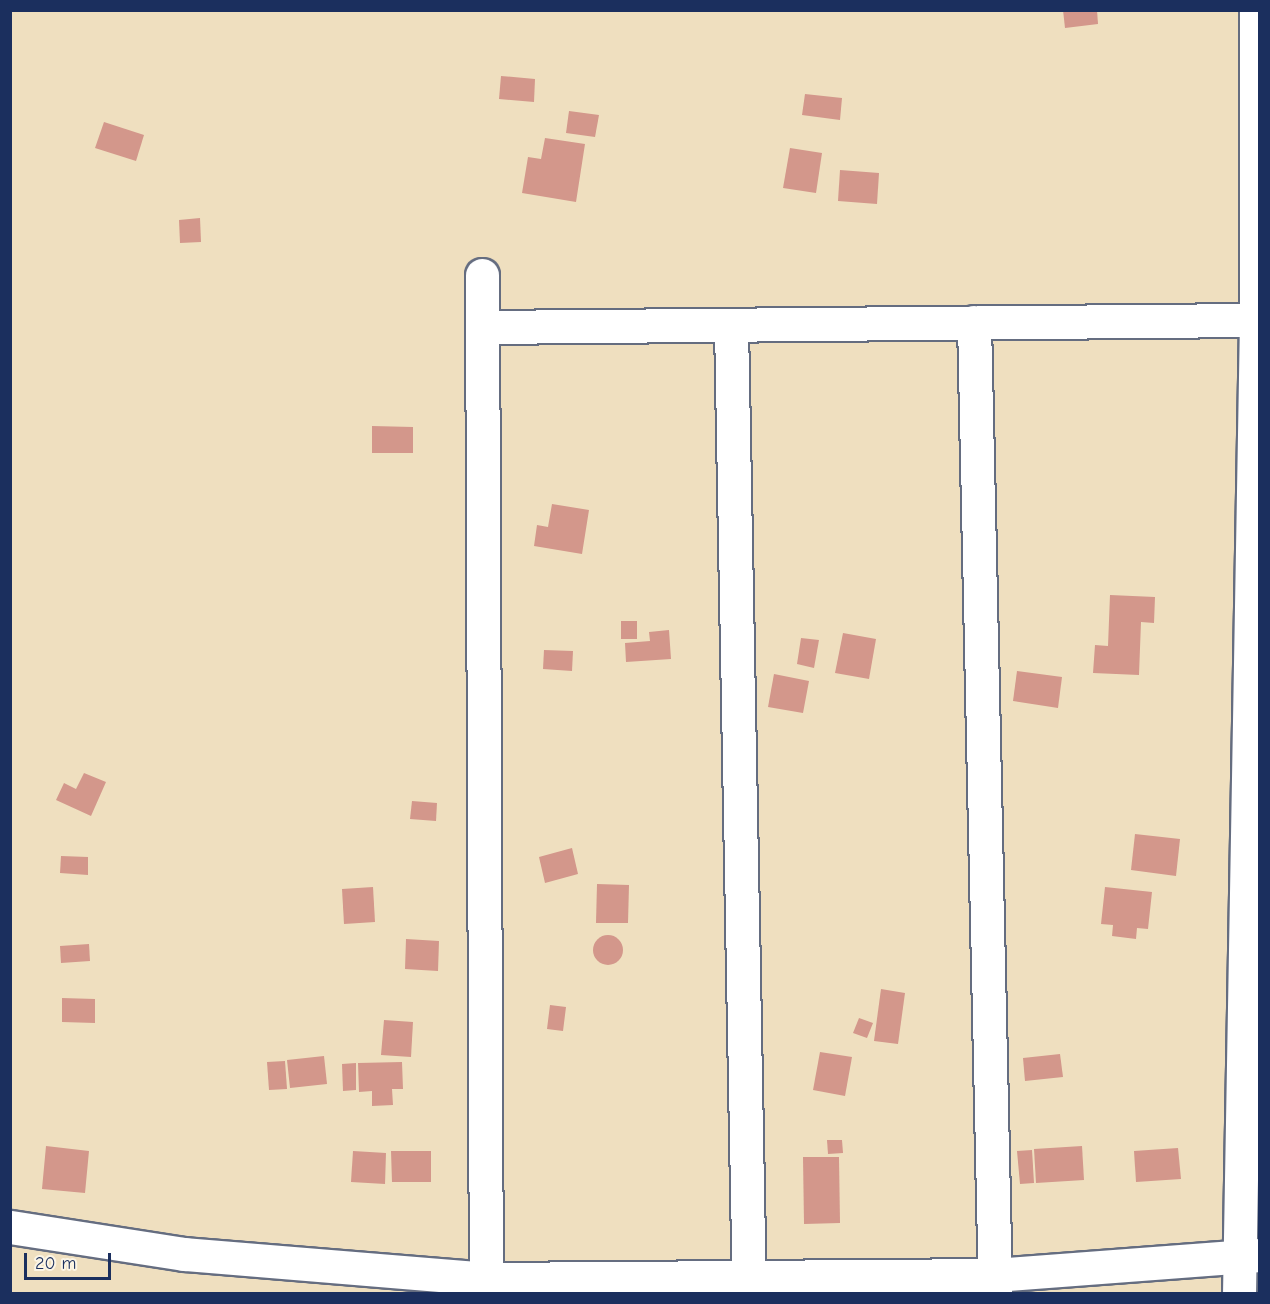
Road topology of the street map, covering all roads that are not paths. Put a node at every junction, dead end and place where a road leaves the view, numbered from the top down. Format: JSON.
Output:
{"nodes":[{"id":1,"x":1256,"y":10,"type":"edge"},
{"id":2,"x":482,"y":275,"type":"dead end"},
{"id":3,"x":1258,"y":320,"type":"edge"},
{"id":4,"x":974,"y":322,"type":"junction"},
{"id":5,"x":731,"y":325,"type":"junction"},
{"id":6,"x":482,"y":327,"type":"junction"},
{"id":7,"x":10,"y":1227,"type":"edge"},
{"id":8,"x":1249,"y":1256,"type":"edge"},
{"id":9,"x":995,"y":1284,"type":"edge"},
{"id":10,"x":748,"y":1285,"type":"edge"},
{"id":11,"x":486,"y":1286,"type":"edge"},
{"id":12,"x":1239,"y":1293,"type":"edge"}],
"edges":[{"from":1,"to":3,"type":"street"},
{"from":2,"to":6,"type":"street"},
{"from":3,"to":4,"type":"street"},
{"from":3,"to":8,"type":"street"},
{"from":4,"to":5,"type":"street"},
{"from":4,"to":9,"type":"street"},
{"from":5,"to":6,"type":"street"},
{"from":5,"to":10,"type":"street"},
{"from":6,"to":11,"type":"street"},
{"from":7,"to":11,"type":"street"},
{"from":8,"to":9,"type":"street"},
{"from":8,"to":12,"type":"street"},
{"from":9,"to":10,"type":"street"},
{"from":10,"to":11,"type":"street"}]}
